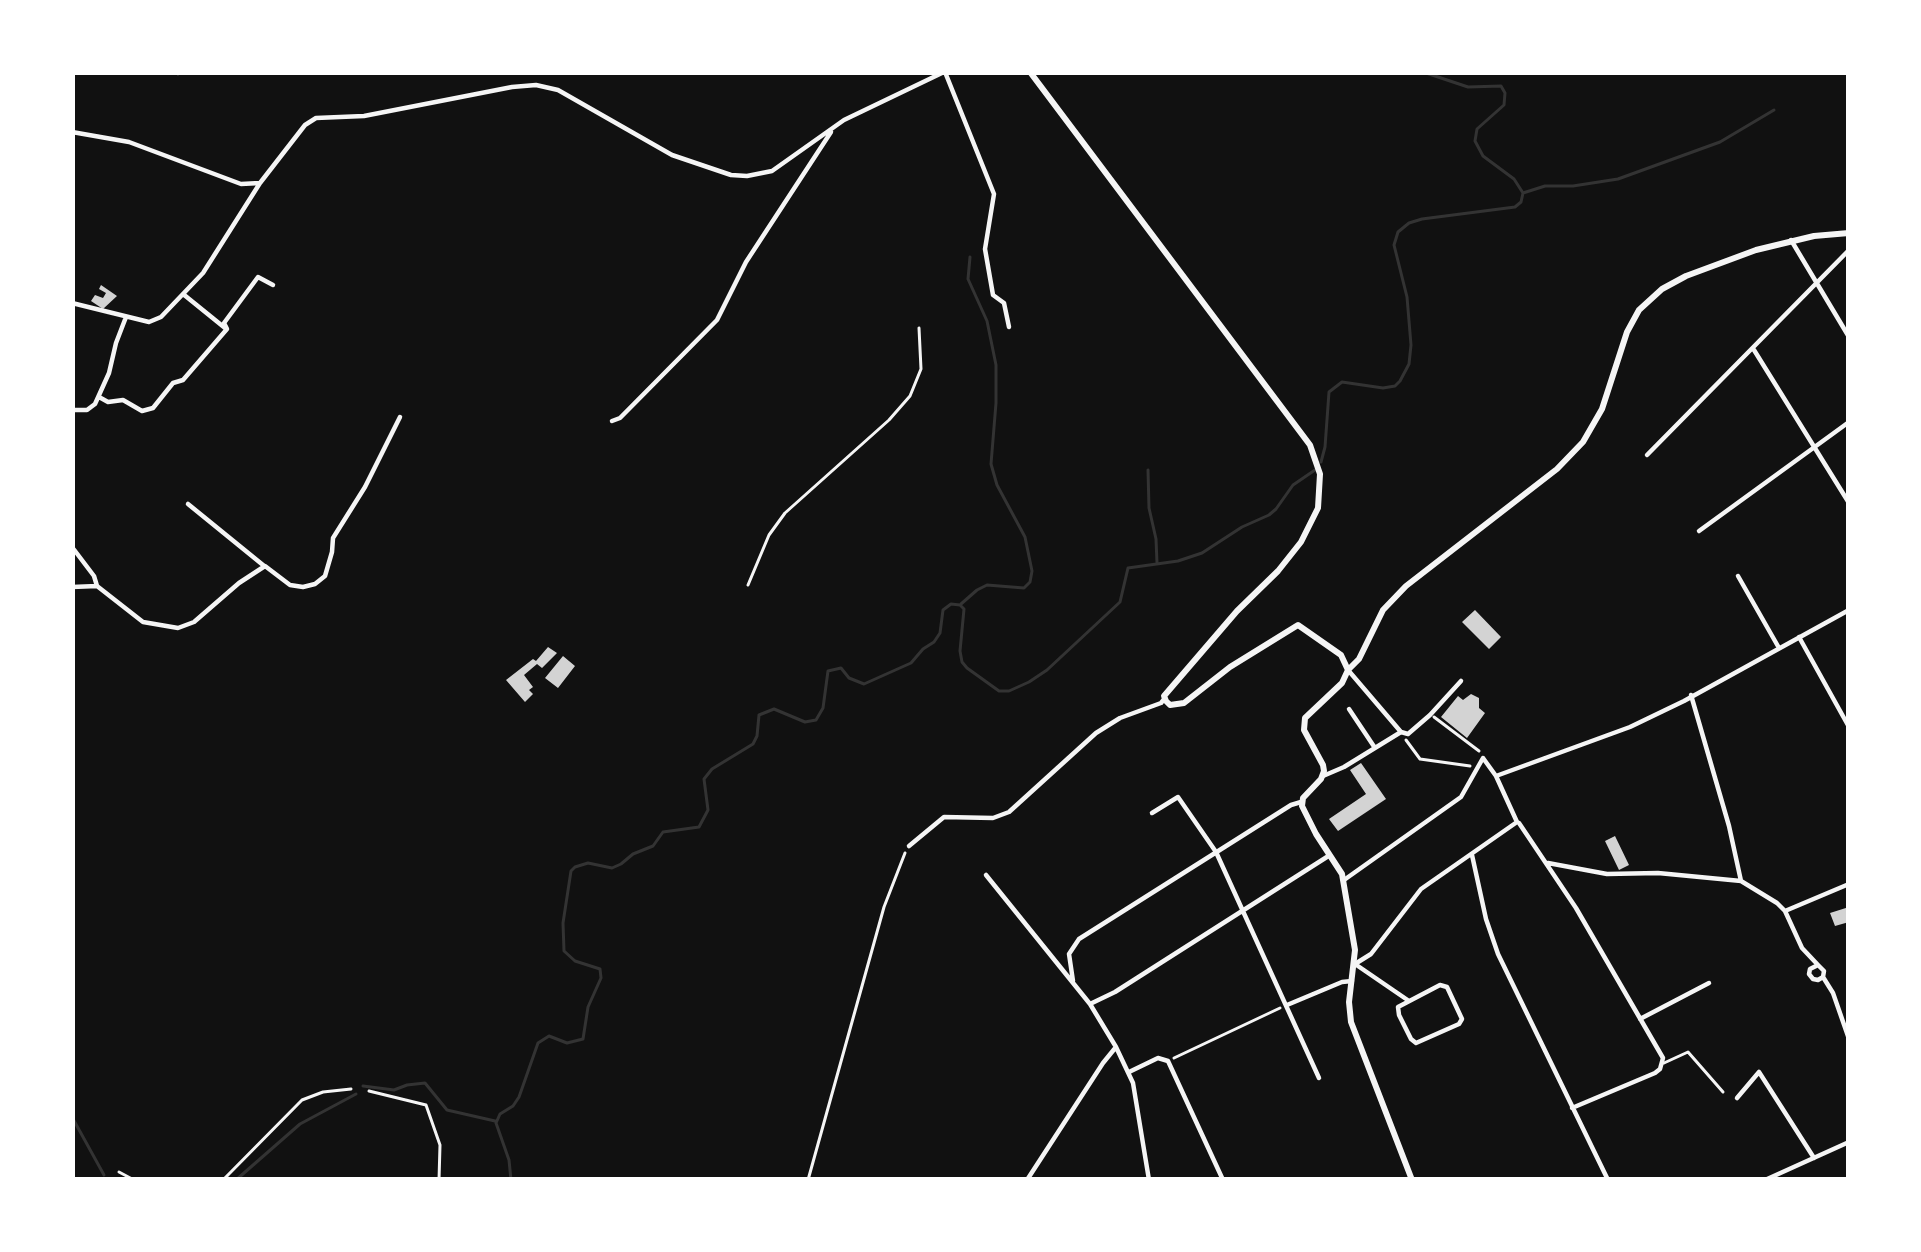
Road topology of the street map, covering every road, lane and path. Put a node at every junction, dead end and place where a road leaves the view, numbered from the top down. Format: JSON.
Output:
{"nodes":[{"id":1,"x":945,"y":72,"type":"edge"},
{"id":2,"x":1030,"y":72,"type":"edge"},
{"id":3,"x":835,"y":126,"type":"junction"},
{"id":4,"x":72,"y":132,"type":"edge"},
{"id":5,"x":260,"y":183,"type":"junction"},
{"id":6,"x":1849,"y":233,"type":"edge"},
{"id":7,"x":1791,"y":240,"type":"junction"},
{"id":8,"x":1849,"y":250,"type":"edge"},
{"id":9,"x":1817,"y":284,"type":"junction"},
{"id":10,"x":273,"y":285,"type":"dead end"},
{"id":11,"x":183,"y":294,"type":"junction"},
{"id":12,"x":72,"y":303,"type":"edge"},
{"id":13,"x":126,"y":317,"type":"junction"},
{"id":14,"x":1009,"y":327,"type":"dead end"},
{"id":15,"x":919,"y":328,"type":"dead end"},
{"id":16,"x":227,"y":329,"type":"junction"},
{"id":17,"x":1849,"y":337,"type":"edge"},
{"id":18,"x":1753,"y":348,"type":"junction"},
{"id":19,"x":99,"y":397,"type":"junction"},
{"id":20,"x":72,"y":410,"type":"edge"},
{"id":21,"x":400,"y":417,"type":"dead end"},
{"id":22,"x":612,"y":421,"type":"dead end"},
{"id":23,"x":1849,"y":422,"type":"edge"},
{"id":24,"x":1816,"y":447,"type":"junction"},
{"id":25,"x":1647,"y":454,"type":"dead end"},
{"id":26,"x":1849,"y":503,"type":"edge"},
{"id":27,"x":188,"y":504,"type":"dead end"},
{"id":28,"x":1699,"y":531,"type":"dead end"},
{"id":29,"x":72,"y":547,"type":"edge"},
{"id":30,"x":265,"y":566,"type":"junction"},
{"id":31,"x":1738,"y":576,"type":"dead end"},
{"id":32,"x":748,"y":585,"type":"dead end"},
{"id":33,"x":97,"y":586,"type":"junction"},
{"id":34,"x":72,"y":587,"type":"edge"},
{"id":35,"x":1849,"y":610,"type":"edge"},
{"id":36,"x":1799,"y":637,"type":"junction"},
{"id":37,"x":1779,"y":648,"type":"junction"},
{"id":38,"x":1348,"y":670,"type":"junction"},
{"id":39,"x":1461,"y":681,"type":"dead end"},
{"id":40,"x":1690,"y":695,"type":"junction"},
{"id":41,"x":1165,"y":698,"type":"junction"},
{"id":42,"x":1348,"y":709,"type":"dead end"},
{"id":43,"x":1430,"y":715,"type":"junction"},
{"id":44,"x":1849,"y":727,"type":"edge"},
{"id":45,"x":1401,"y":732,"type":"junction"},
{"id":46,"x":1375,"y":748,"type":"junction"},
{"id":47,"x":1483,"y":758,"type":"junction"},
{"id":48,"x":1478,"y":767,"type":"junction"},
{"id":49,"x":1323,"y":776,"type":"junction"},
{"id":50,"x":1496,"y":776,"type":"junction"},
{"id":51,"x":1302,"y":802,"type":"junction"},
{"id":52,"x":1152,"y":813,"type":"dead end"},
{"id":53,"x":1517,"y":822,"type":"junction"},
{"id":54,"x":909,"y":846,"type":"joint"},
{"id":55,"x":1216,"y":852,"type":"junction"},
{"id":56,"x":1473,"y":853,"type":"junction"},
{"id":57,"x":1330,"y":855,"type":"junction"},
{"id":58,"x":1547,"y":862,"type":"junction"},
{"id":59,"x":986,"y":875,"type":"dead end"},
{"id":60,"x":1343,"y":880,"type":"junction"},
{"id":61,"x":1741,"y":881,"type":"junction"},
{"id":62,"x":1849,"y":884,"type":"edge"},
{"id":63,"x":1244,"y":911,"type":"junction"},
{"id":64,"x":1785,"y":911,"type":"junction"},
{"id":65,"x":1079,"y":939,"type":"junction"},
{"id":66,"x":1066,"y":948,"type":"dead end"},
{"id":67,"x":1355,"y":964,"type":"junction"},
{"id":68,"x":1814,"y":967,"type":"junction"},
{"id":69,"x":1820,"y":978,"type":"junction"},
{"id":70,"x":1352,"y":981,"type":"junction"},
{"id":71,"x":1708,"y":983,"type":"dead end"},
{"id":72,"x":1075,"y":986,"type":"junction"},
{"id":73,"x":1409,"y":1000,"type":"junction"},
{"id":74,"x":1090,"y":1004,"type":"junction"},
{"id":75,"x":1287,"y":1004,"type":"junction"},
{"id":76,"x":1640,"y":1018,"type":"junction"},
{"id":77,"x":1849,"y":1039,"type":"edge"},
{"id":78,"x":1116,"y":1046,"type":"junction"},
{"id":79,"x":1168,"y":1061,"type":"junction"},
{"id":80,"x":1663,"y":1064,"type":"junction"},
{"id":81,"x":1129,"y":1072,"type":"junction"},
{"id":82,"x":1319,"y":1078,"type":"dead end"},
{"id":83,"x":351,"y":1089,"type":"dead end"},
{"id":84,"x":369,"y":1091,"type":"dead end"},
{"id":85,"x":1723,"y":1092,"type":"dead end"},
{"id":86,"x":1737,"y":1097,"type":"dead end"},
{"id":87,"x":1572,"y":1108,"type":"junction"},
{"id":88,"x":1849,"y":1140,"type":"edge"},
{"id":89,"x":1814,"y":1158,"type":"junction"},
{"id":90,"x":119,"y":1172,"type":"dead end"},
{"id":91,"x":1780,"y":1177,"type":"edge"},
{"id":92,"x":1410,"y":1178,"type":"edge"},
{"id":93,"x":134,"y":1180,"type":"edge"},
{"id":94,"x":223,"y":1180,"type":"edge"},
{"id":95,"x":439,"y":1180,"type":"edge"},
{"id":96,"x":808,"y":1180,"type":"edge"},
{"id":97,"x":1027,"y":1180,"type":"edge"},
{"id":98,"x":1149,"y":1180,"type":"edge"},
{"id":99,"x":1223,"y":1180,"type":"edge"},
{"id":100,"x":1608,"y":1180,"type":"edge"},
{"id":101,"x":1765,"y":1180,"type":"edge"}],
"edges":[{"from":1,"to":3,"type":"street"},
{"from":1,"to":14,"type":"street"},
{"from":2,"to":41,"type":"street"},
{"from":3,"to":5,"type":"street"},
{"from":3,"to":22,"type":"street"},
{"from":4,"to":5,"type":"street"},
{"from":5,"to":11,"type":"street"},
{"from":6,"to":7,"type":"street"},
{"from":7,"to":9,"type":"street"},
{"from":7,"to":38,"type":"street"},
{"from":8,"to":9,"type":"street"},
{"from":9,"to":17,"type":"street"},
{"from":9,"to":18,"type":"street"},
{"from":10,"to":16,"type":"street"},
{"from":11,"to":13,"type":"street"},
{"from":11,"to":16,"type":"street"},
{"from":12,"to":13,"type":"street"},
{"from":13,"to":19,"type":"street"},
{"from":15,"to":32,"type":"path"},
{"from":16,"to":19,"type":"street"},
{"from":18,"to":24,"type":"street"},
{"from":18,"to":25,"type":"street"},
{"from":19,"to":20,"type":"street"},
{"from":21,"to":30,"type":"street"},
{"from":23,"to":24,"type":"street"},
{"from":24,"to":26,"type":"street"},
{"from":24,"to":28,"type":"street"},
{"from":27,"to":30,"type":"street"},
{"from":29,"to":33,"type":"street"},
{"from":30,"to":33,"type":"street"},
{"from":31,"to":37,"type":"street"},
{"from":33,"to":34,"type":"street"},
{"from":35,"to":36,"type":"street"},
{"from":36,"to":37,"type":"street"},
{"from":36,"to":44,"type":"street"},
{"from":37,"to":40,"type":"street"},
{"from":38,"to":41,"type":"street"},
{"from":38,"to":45,"type":"street"},
{"from":38,"to":49,"type":"street"},
{"from":39,"to":43,"type":"street"},
{"from":40,"to":50,"type":"street"},
{"from":40,"to":61,"type":"street"},
{"from":41,"to":54,"type":"street"},
{"from":42,"to":46,"type":"street"},
{"from":43,"to":45,"type":"street"},
{"from":43,"to":47,"type":"path"},
{"from":45,"to":46,"type":"street"},
{"from":45,"to":48,"type":"path"},
{"from":46,"to":49,"type":"street"},
{"from":47,"to":48,"type":"street"},
{"from":47,"to":50,"type":"street"},
{"from":48,"to":60,"type":"street"},
{"from":49,"to":51,"type":"street"},
{"from":50,"to":53,"type":"street"},
{"from":51,"to":55,"type":"street"},
{"from":51,"to":57,"type":"street"},
{"from":52,"to":55,"type":"street"},
{"from":53,"to":56,"type":"street"},
{"from":53,"to":58,"type":"street"},
{"from":54,"to":96,"type":"path"},
{"from":55,"to":63,"type":"street"},
{"from":55,"to":65,"type":"street"},
{"from":56,"to":67,"type":"street"},
{"from":56,"to":87,"type":"street"},
{"from":57,"to":60,"type":"street"},
{"from":57,"to":63,"type":"street"},
{"from":58,"to":61,"type":"street"},
{"from":58,"to":76,"type":"street"},
{"from":59,"to":72,"type":"street"},
{"from":60,"to":67,"type":"street"},
{"from":61,"to":64,"type":"street"},
{"from":62,"to":64,"type":"street"},
{"from":63,"to":74,"type":"street"},
{"from":63,"to":75,"type":"street"},
{"from":64,"to":68,"type":"street"},
{"from":65,"to":66,"type":"street"},
{"from":65,"to":72,"type":"street"},
{"from":67,"to":70,"type":"street"},
{"from":67,"to":73,"type":"street"},
{"from":68,"to":69,"type":"street"},
{"from":68,"to":69,"type":"street"},
{"from":69,"to":77,"type":"street"},
{"from":70,"to":75,"type":"street"},
{"from":70,"to":92,"type":"street"},
{"from":71,"to":76,"type":"street"},
{"from":72,"to":74,"type":"street"},
{"from":73,"to":73,"type":"street"},
{"from":74,"to":78,"type":"street"},
{"from":75,"to":79,"type":"path"},
{"from":75,"to":82,"type":"street"},
{"from":76,"to":80,"type":"street"},
{"from":78,"to":81,"type":"street"},
{"from":78,"to":97,"type":"street"},
{"from":79,"to":81,"type":"street"},
{"from":79,"to":99,"type":"street"},
{"from":80,"to":85,"type":"lane"},
{"from":80,"to":87,"type":"street"},
{"from":81,"to":98,"type":"street"},
{"from":83,"to":94,"type":"path"},
{"from":84,"to":95,"type":"path"},
{"from":86,"to":89,"type":"street"},
{"from":87,"to":100,"type":"street"},
{"from":88,"to":89,"type":"street"},
{"from":89,"to":91,"type":"street"},
{"from":90,"to":93,"type":"path"},
{"from":91,"to":101,"type":"street"}]}
